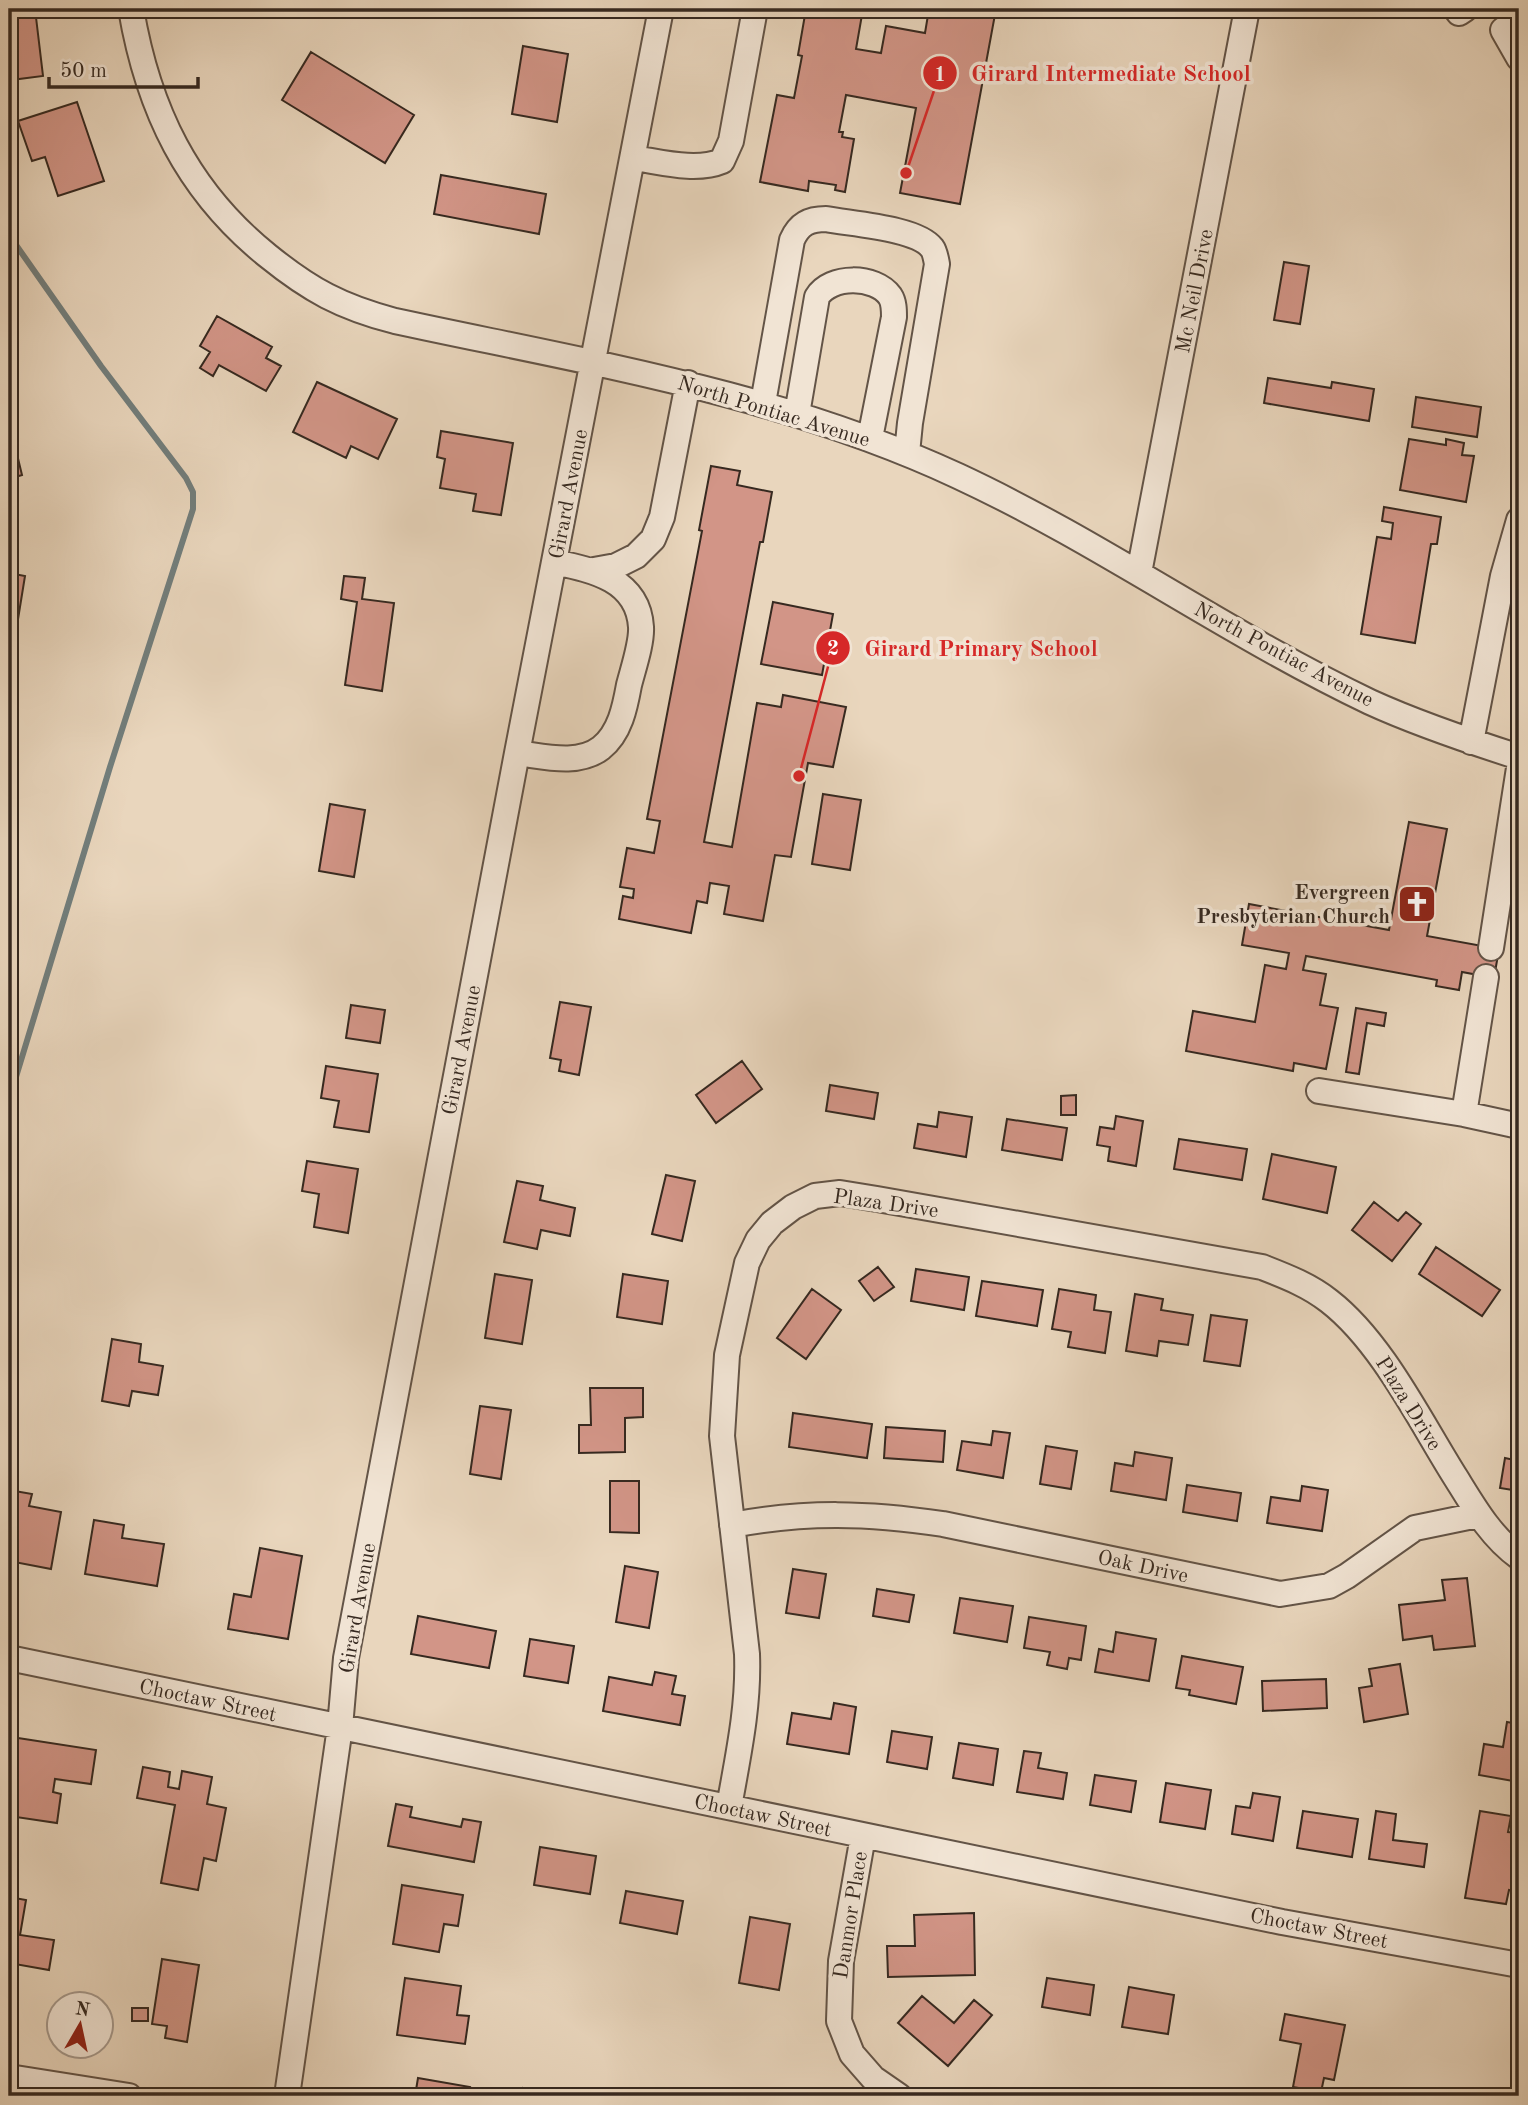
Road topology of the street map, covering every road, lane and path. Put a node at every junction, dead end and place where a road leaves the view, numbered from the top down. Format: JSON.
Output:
{"nodes":[{"id":1,"x":131,"y":9,"type":"edge"},
{"id":2,"x":661,"y":9,"type":"edge"},
{"id":3,"x":755,"y":9,"type":"edge"},
{"id":4,"x":1247,"y":9,"type":"edge"},
{"id":5,"x":1456,"y":9,"type":"edge"},
{"id":6,"x":1465,"y":9,"type":"edge"},
{"id":7,"x":1519,"y":19,"type":"edge"},
{"id":8,"x":1519,"y":58,"type":"edge"},
{"id":9,"x":634,"y":158,"type":"junction"},
{"id":10,"x":594,"y":364,"type":"junction"},
{"id":11,"x":688,"y":383,"type":"junction"},
{"id":12,"x":763,"y":404,"type":"junction"},
{"id":13,"x":797,"y":414,"type":"junction"},
{"id":14,"x":870,"y":438,"type":"junction"},
{"id":15,"x":907,"y":453,"type":"junction"},
{"id":16,"x":1519,"y":520,"type":"edge"},
{"id":17,"x":554,"y":562,"type":"junction"},
{"id":18,"x":594,"y":570,"type":"junction"},
{"id":19,"x":1139,"y":573,"type":"junction"},
{"id":20,"x":1511,"y":577,"type":"edge"},
{"id":21,"x":1471,"y":742,"type":"junction"},
{"id":22,"x":517,"y":752,"type":"junction"},
{"id":23,"x":1519,"y":757,"type":"edge"},
{"id":24,"x":1519,"y":768,"type":"edge"},
{"id":25,"x":1490,"y":948,"type":"dead end"},
{"id":26,"x":1486,"y":977,"type":"dead end"},
{"id":27,"x":1319,"y":1091,"type":"dead end"},
{"id":28,"x":1464,"y":1114,"type":"junction"},
{"id":29,"x":1519,"y":1126,"type":"edge"},
{"id":30,"x":1478,"y":1515,"type":"junction"},
{"id":31,"x":732,"y":1525,"type":"junction"},
{"id":32,"x":1519,"y":1557,"type":"edge"},
{"id":33,"x":9,"y":1658,"type":"edge"},
{"id":34,"x":340,"y":1727,"type":"junction"},
{"id":35,"x":729,"y":1807,"type":"junction"},
{"id":36,"x":863,"y":1836,"type":"junction"},
{"id":37,"x":1519,"y":1965,"type":"edge"},
{"id":38,"x":9,"y":2077,"type":"edge"},
{"id":39,"x":129,"y":2096,"type":"edge"},
{"id":40,"x":287,"y":2096,"type":"edge"},
{"id":41,"x":899,"y":2096,"type":"edge"}],
"edges":[{"from":1,"to":10,"type":"street","name":"North Pontiac Avenue"},
{"from":2,"to":9,"type":"street","name":"Girard Avenue"},
{"from":3,"to":9,"type":"street"},
{"from":4,"to":19,"type":"street","name":"Mc Neil Drive"},
{"from":5,"to":6,"type":"street"},
{"from":7,"to":8,"type":"street"},
{"from":9,"to":10,"type":"street","name":"Girard Avenue"},
{"from":10,"to":11,"type":"street","name":"North Pontiac Avenue"},
{"from":10,"to":17,"type":"street","name":"Girard Avenue"},
{"from":11,"to":12,"type":"street","name":"North Pontiac Avenue"},
{"from":11,"to":18,"type":"street"},
{"from":12,"to":13,"type":"street","name":"North Pontiac Avenue"},
{"from":12,"to":15,"type":"street"},
{"from":13,"to":14,"type":"street","name":"North Pontiac Avenue"},
{"from":13,"to":14,"type":"street"},
{"from":14,"to":15,"type":"street","name":"North Pontiac Avenue"},
{"from":15,"to":19,"type":"street","name":"North Pontiac Avenue"},
{"from":16,"to":20,"type":"street"},
{"from":17,"to":18,"type":"street"},
{"from":17,"to":22,"type":"street","name":"Girard Avenue"},
{"from":18,"to":22,"type":"street"},
{"from":19,"to":21,"type":"street","name":"North Pontiac Avenue"},
{"from":20,"to":21,"type":"street"},
{"from":21,"to":23,"type":"street","name":"North Pontiac Avenue"},
{"from":22,"to":34,"type":"street","name":"Girard Avenue"},
{"from":24,"to":25,"type":"street"},
{"from":26,"to":28,"type":"street"},
{"from":27,"to":28,"type":"street"},
{"from":28,"to":29,"type":"street"},
{"from":30,"to":31,"type":"street","name":"Oak Drive"},
{"from":30,"to":31,"type":"street","name":"Plaza Drive"},
{"from":30,"to":32,"type":"street"},
{"from":31,"to":35,"type":"street","name":"Plaza Drive"},
{"from":33,"to":34,"type":"street","name":"Choctaw Street"},
{"from":34,"to":35,"type":"street","name":"Choctaw Street"},
{"from":34,"to":40,"type":"street","name":"Girard Avenue"},
{"from":35,"to":36,"type":"street","name":"Choctaw Street"},
{"from":36,"to":37,"type":"street","name":"Choctaw Street"},
{"from":36,"to":41,"type":"street","name":"Danmor Place"},
{"from":38,"to":39,"type":"street"}]}
